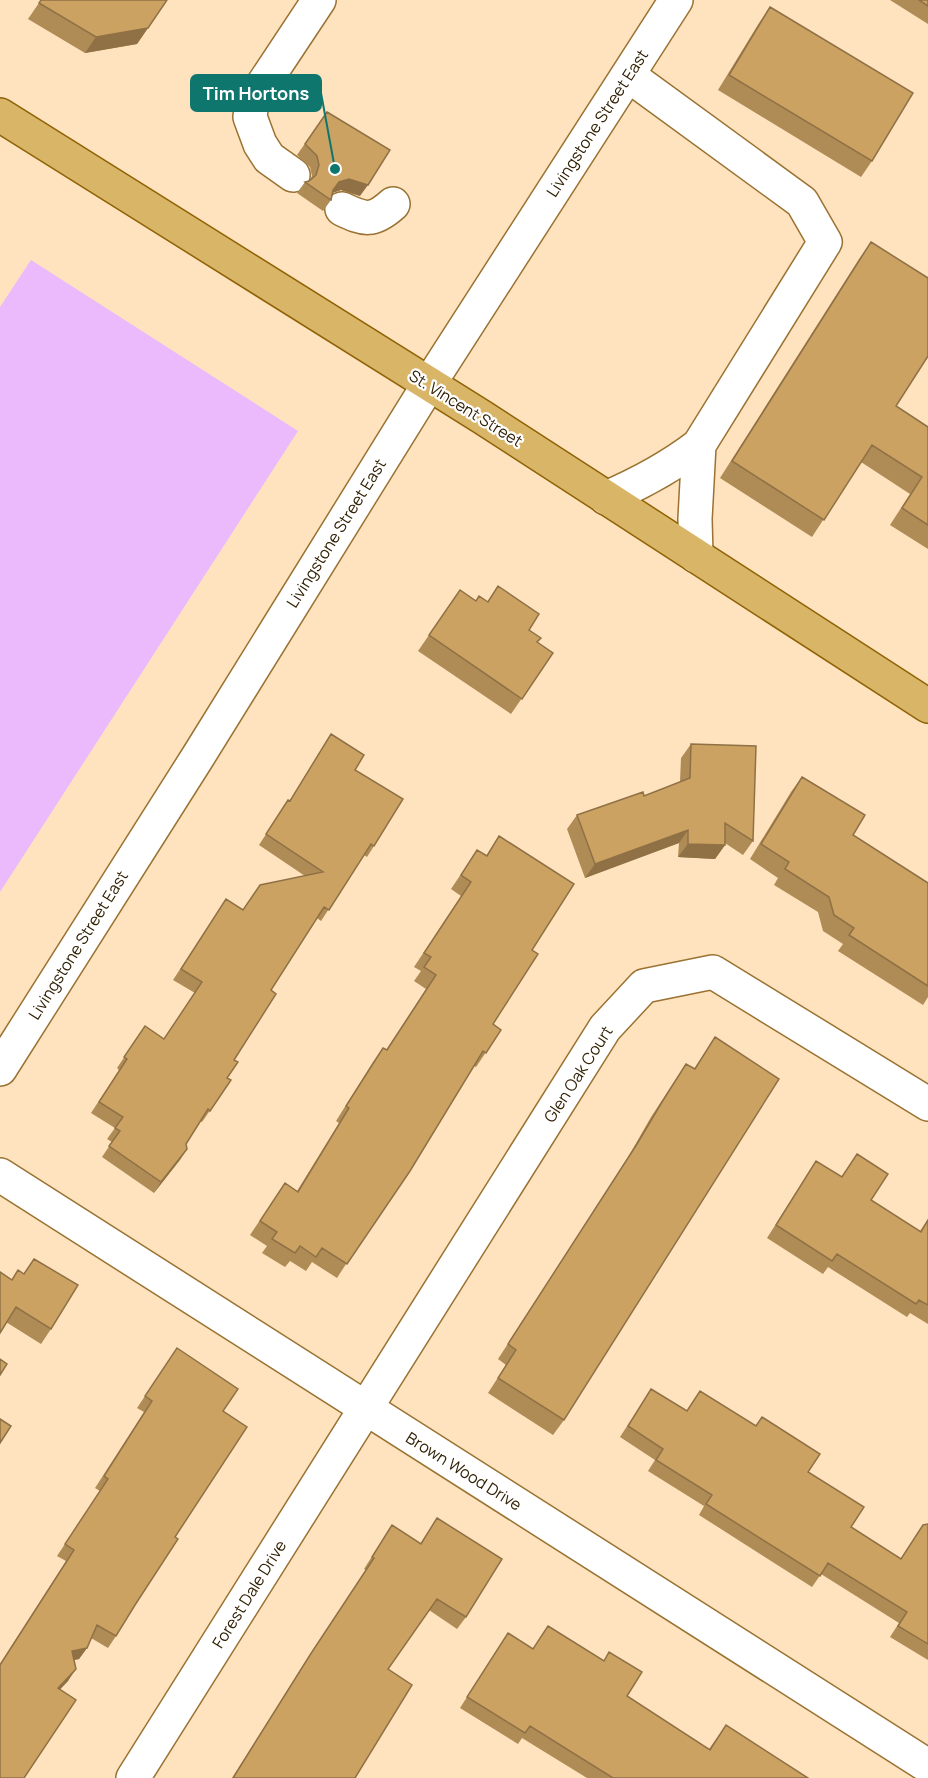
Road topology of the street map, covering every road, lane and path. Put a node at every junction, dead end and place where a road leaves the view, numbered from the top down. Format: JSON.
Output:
{"nodes":[{"id":1,"x":319,"y":0,"type":"edge"},
{"id":2,"x":676,"y":0,"type":"edge"},
{"id":3,"x":627,"y":75,"type":"junction"},
{"id":4,"x":0,"y":115,"type":"edge"},
{"id":5,"x":293,"y":176,"type":"dead end"},
{"id":6,"x":393,"y":204,"type":"dead end"},
{"id":7,"x":342,"y":209,"type":"dead end"},
{"id":8,"x":429,"y":384,"type":"junction"},
{"id":9,"x":699,"y":445,"type":"junction"},
{"id":10,"x":606,"y":498,"type":"junction"},
{"id":11,"x":696,"y":556,"type":"junction"},
{"id":12,"x":928,"y":706,"type":"edge"},
{"id":13,"x":0,"y":1069,"type":"edge"},
{"id":14,"x":928,"y":1104,"type":"edge"},
{"id":15,"x":0,"y":1175,"type":"edge"},
{"id":16,"x":366,"y":1410,"type":"junction"},
{"id":17,"x":928,"y":1766,"type":"edge"},
{"id":18,"x":133,"y":1778,"type":"edge"}],
"edges":[{"from":1,"to":5,"type":"street"},
{"from":2,"to":3,"type":"street","name":"Livingstone Street East"},
{"from":3,"to":8,"type":"street","name":"Livingstone Street East"},
{"from":3,"to":9,"type":"street"},
{"from":4,"to":8,"type":"main road","name":"St. Vincent Street"},
{"from":6,"to":7,"type":"street"},
{"from":8,"to":10,"type":"main road","name":"St. Vincent Street"},
{"from":8,"to":13,"type":"street","name":"Livingstone Street East"},
{"from":9,"to":10,"type":"street"},
{"from":9,"to":11,"type":"street"},
{"from":10,"to":11,"type":"main road","name":"St. Vincent Street"},
{"from":11,"to":12,"type":"main road","name":"St. Vincent Street"},
{"from":14,"to":16,"type":"street","name":"Glen Oak Court"},
{"from":15,"to":16,"type":"street","name":"Brown Wood Drive"},
{"from":16,"to":17,"type":"street","name":"Brown Wood Drive"},
{"from":16,"to":18,"type":"street","name":"Forest Dale Drive"}]}
